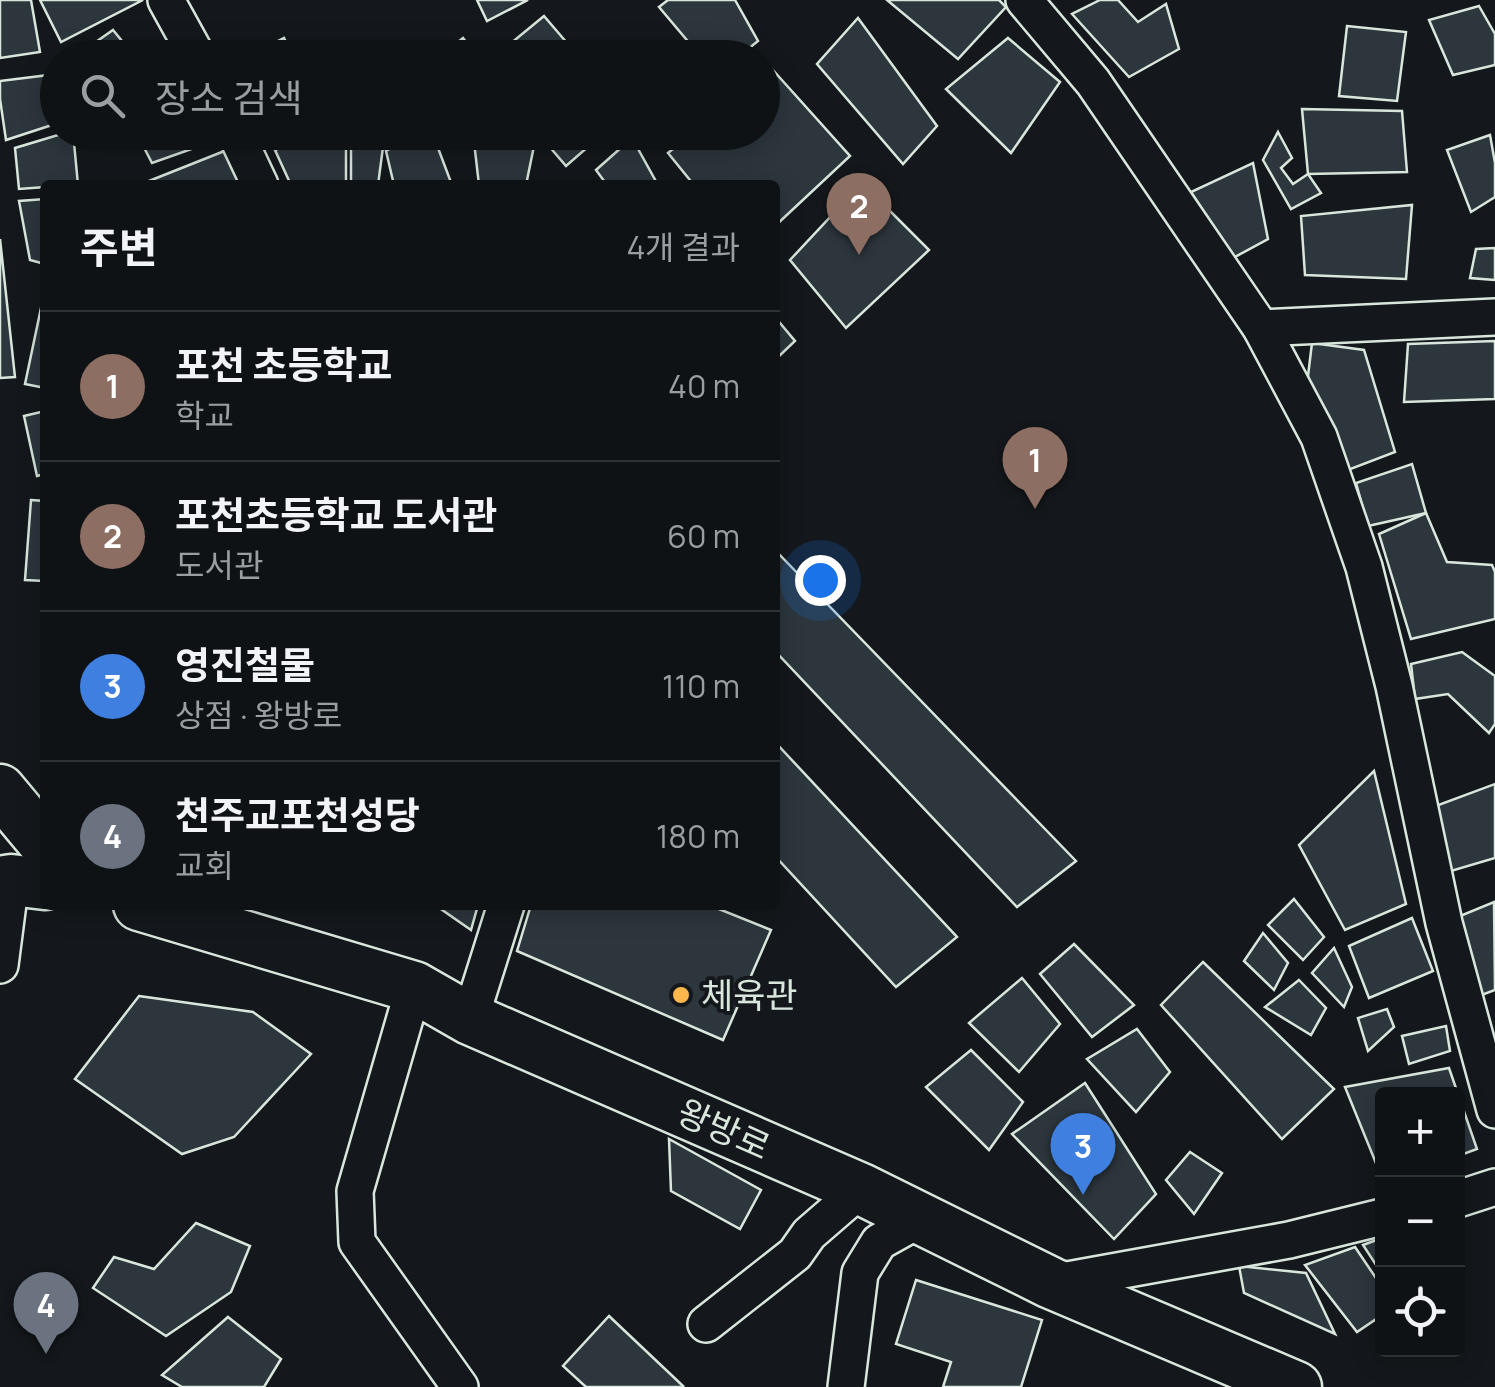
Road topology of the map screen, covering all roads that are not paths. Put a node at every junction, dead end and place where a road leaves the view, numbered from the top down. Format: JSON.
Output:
{"nodes":[{"id":1,"x":166,"y":0,"type":"edge"},
{"id":2,"x":1024,"y":0,"type":"edge"},
{"id":3,"x":188,"y":40,"type":"edge"},
{"id":4,"x":243,"y":150,"type":"edge"},
{"id":5,"x":258,"y":180,"type":"edge"},
{"id":6,"x":1495,"y":317,"type":"edge"},
{"id":7,"x":1261,"y":328,"type":"junction"},
{"id":8,"x":0,"y":790,"type":"edge"},
{"id":9,"x":40,"y":838,"type":"edge"},
{"id":10,"x":19,"y":882,"type":"edge"},
{"id":11,"x":156,"y":910,"type":"edge"},
{"id":12,"x":504,"y":910,"type":"edge"},
{"id":13,"x":0,"y":966,"type":"edge"},
{"id":14,"x":414,"y":987,"type":"junction"},
{"id":15,"x":470,"y":1019,"type":"junction"},
{"id":16,"x":1495,"y":1110,"type":"edge"},
{"id":17,"x":1495,"y":1187,"type":"edge"},
{"id":18,"x":861,"y":1189,"type":"junction"},
{"id":19,"x":1465,"y":1197,"type":"edge"},
{"id":20,"x":922,"y":1218,"type":"junction"},
{"id":21,"x":1375,"y":1220,"type":"edge"},
{"id":22,"x":1050,"y":1283,"type":"junction"},
{"id":23,"x":706,"y":1324,"type":"dead end"},
{"id":24,"x":460,"y":1387,"type":"edge"},
{"id":25,"x":846,"y":1387,"type":"edge"},
{"id":26,"x":1296,"y":1387,"type":"edge"}],
"edges":[{"from":1,"to":3,"type":"street"},
{"from":2,"to":7,"type":"street"},
{"from":4,"to":5,"type":"street"},
{"from":6,"to":7,"type":"street"},
{"from":7,"to":16,"type":"street"},
{"from":8,"to":9,"type":"main road"},
{"from":10,"to":13,"type":"street"},
{"from":11,"to":14,"type":"main road","name":"왕방로"},
{"from":12,"to":15,"type":"street"},
{"from":14,"to":15,"type":"main road","name":"왕방로"},
{"from":14,"to":24,"type":"street"},
{"from":15,"to":18,"type":"main road","name":"왕방로"},
{"from":17,"to":19,"type":"street"},
{"from":18,"to":20,"type":"main road","name":"왕방로"},
{"from":18,"to":23,"type":"street"},
{"from":20,"to":22,"type":"main road","name":"왕방로"},
{"from":20,"to":25,"type":"street"},
{"from":21,"to":22,"type":"street"},
{"from":22,"to":26,"type":"main road","name":"왕방로"}]}
